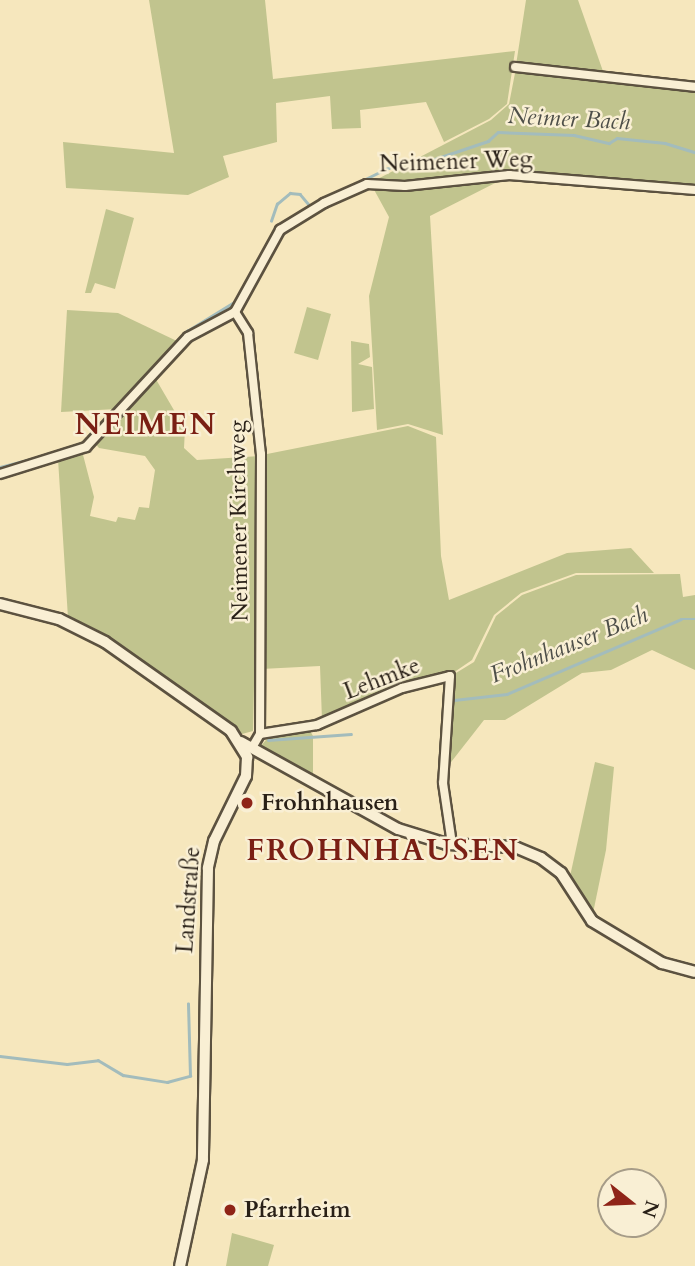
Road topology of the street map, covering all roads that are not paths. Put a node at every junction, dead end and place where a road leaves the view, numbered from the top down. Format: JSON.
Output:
{"nodes":[{"id":1,"x":515,"y":67,"type":"dead end"},
{"id":2,"x":695,"y":87,"type":"edge"},
{"id":3,"x":695,"y":190,"type":"edge"},
{"id":4,"x":235,"y":312,"type":"junction"},
{"id":5,"x":0,"y":474,"type":"edge"},
{"id":6,"x":0,"y":604,"type":"edge"},
{"id":7,"x":260,"y":734,"type":"junction"},
{"id":8,"x":241,"y":742,"type":"junction"},
{"id":9,"x":252,"y":748,"type":"junction"},
{"id":10,"x":273,"y":761,"type":"junction"},
{"id":11,"x":248,"y":769,"type":"junction"},
{"id":12,"x":452,"y":844,"type":"junction"},
{"id":13,"x":695,"y":972,"type":"edge"},
{"id":14,"x":180,"y":1266,"type":"edge"}],
"edges":[{"from":1,"to":2,"type":"street"},
{"from":3,"to":4,"type":"street","name":"Neimener Weg"},
{"from":4,"to":5,"type":"street"},
{"from":4,"to":7,"type":"street","name":"Neimener Kirchweg"},
{"from":6,"to":8,"type":"main road"},
{"from":7,"to":9,"type":"street"},
{"from":7,"to":12,"type":"street","name":"Lehmke"},
{"from":8,"to":9,"type":"main road"},
{"from":8,"to":11,"type":"main road"},
{"from":9,"to":10,"type":"main road"},
{"from":10,"to":11,"type":"main road"},
{"from":10,"to":12,"type":"main road"},
{"from":11,"to":14,"type":"main road","name":"Landstraße"},
{"from":12,"to":13,"type":"main road"}]}
